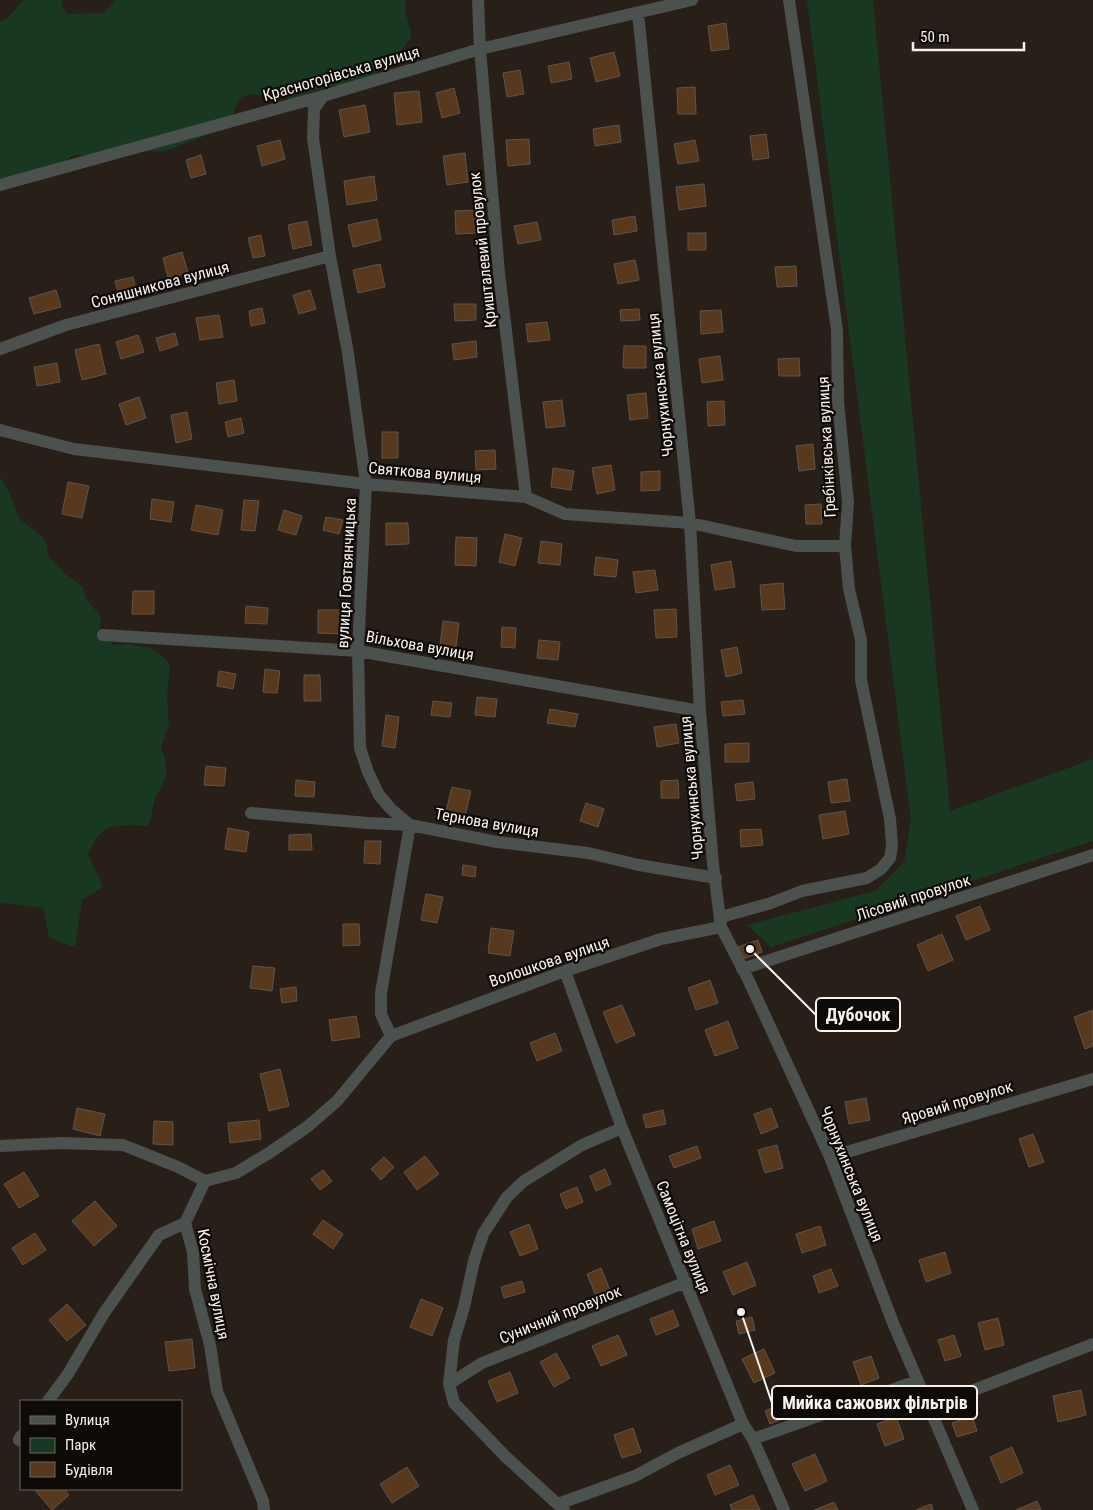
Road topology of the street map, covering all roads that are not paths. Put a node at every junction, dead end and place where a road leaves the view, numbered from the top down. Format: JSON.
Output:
{"nodes":[{"id":1,"x":478,"y":0,"type":"edge"},
{"id":2,"x":692,"y":0,"type":"edge"},
{"id":3,"x":789,"y":0,"type":"edge"},
{"id":4,"x":638,"y":14,"type":"junction"},
{"id":5,"x":480,"y":49,"type":"junction"},
{"id":6,"x":323,"y":96,"type":"junction"},
{"id":7,"x":0,"y":185,"type":"edge"},
{"id":8,"x":330,"y":256,"type":"junction"},
{"id":9,"x":0,"y":349,"type":"edge"},
{"id":10,"x":0,"y":430,"type":"edge"},
{"id":11,"x":366,"y":484,"type":"junction"},
{"id":12,"x":526,"y":496,"type":"junction"},
{"id":13,"x":690,"y":523,"type":"junction"},
{"id":14,"x":845,"y":546,"type":"junction"},
{"id":15,"x":103,"y":635,"type":"dead end"},
{"id":16,"x":358,"y":651,"type":"junction"},
{"id":17,"x":700,"y":711,"type":"junction"},
{"id":18,"x":251,"y":813,"type":"dead end"},
{"id":19,"x":410,"y":825,"type":"junction"},
{"id":20,"x":1093,"y":855,"type":"edge"},
{"id":21,"x":716,"y":878,"type":"junction"},
{"id":22,"x":721,"y":922,"type":"junction"},
{"id":23,"x":742,"y":969,"type":"junction"},
{"id":24,"x":565,"y":971,"type":"junction"},
{"id":25,"x":391,"y":1036,"type":"junction"},
{"id":26,"x":1093,"y":1079,"type":"edge"},
{"id":27,"x":622,"y":1128,"type":"junction"},
{"id":28,"x":0,"y":1146,"type":"edge"},
{"id":29,"x":830,"y":1157,"type":"junction"},
{"id":30,"x":205,"y":1181,"type":"junction"},
{"id":31,"x":185,"y":1223,"type":"junction"},
{"id":32,"x":686,"y":1282,"type":"junction"},
{"id":33,"x":1093,"y":1344,"type":"edge"},
{"id":34,"x":917,"y":1381,"type":"junction"},
{"id":35,"x":449,"y":1384,"type":"junction"},
{"id":36,"x":49,"y":1400,"type":"edge"},
{"id":37,"x":930,"y":1407,"type":"junction"},
{"id":38,"x":743,"y":1424,"type":"junction"},
{"id":39,"x":753,"y":1439,"type":"junction"},
{"id":40,"x":561,"y":1507,"type":"edge"},
{"id":41,"x":264,"y":1510,"type":"edge"},
{"id":42,"x":784,"y":1510,"type":"edge"},
{"id":43,"x":973,"y":1510,"type":"edge"}],
"edges":[{"from":1,"to":5,"type":"street","name":"Кришталевий провулок"},
{"from":2,"to":4,"type":"street","name":"Красногорівська вулиця"},
{"from":3,"to":14,"type":"street","name":"Гребінківська вулиця"},
{"from":4,"to":5,"type":"street","name":"Красногорівська вулиця"},
{"from":4,"to":13,"type":"street","name":"Чорнухинська вулиця"},
{"from":5,"to":6,"type":"street","name":"Красногорівська вулиця"},
{"from":5,"to":12,"type":"street","name":"Кришталевий провулок"},
{"from":6,"to":7,"type":"street","name":"Красногорівська вулиця"},
{"from":6,"to":8,"type":"street","name":"вулиця Говтвянчицька"},
{"from":8,"to":9,"type":"street","name":"Соняшникова вулиця"},
{"from":8,"to":11,"type":"street","name":"вулиця Говтвянчицька"},
{"from":10,"to":11,"type":"street","name":"Святкова вулиця"},
{"from":11,"to":12,"type":"street","name":"Святкова вулиця"},
{"from":11,"to":16,"type":"street","name":"вулиця Говтвянчицька"},
{"from":12,"to":13,"type":"street","name":"Святкова вулиця"},
{"from":13,"to":14,"type":"street","name":"Святкова вулиця"},
{"from":13,"to":17,"type":"street","name":"Чорнухинська вулиця"},
{"from":14,"to":22,"type":"street","name":"Гребінківська вулиця"},
{"from":15,"to":16,"type":"street","name":"Вільхова вулиця"},
{"from":16,"to":17,"type":"street","name":"Вільхова вулиця"},
{"from":16,"to":19,"type":"street","name":"вулиця Говтвянчицька"},
{"from":17,"to":21,"type":"street","name":"Чорнухинська вулиця"},
{"from":18,"to":19,"type":"street","name":"Тернова вулиця"},
{"from":19,"to":21,"type":"street","name":"Тернова вулиця"},
{"from":19,"to":25,"type":"street"},
{"from":20,"to":23,"type":"street","name":"Лісовий провулок"},
{"from":21,"to":22,"type":"street","name":"Чорнухинська вулиця"},
{"from":22,"to":23,"type":"street","name":"Чорнухинська вулиця"},
{"from":22,"to":24,"type":"street","name":"Волошкова вулиця"},
{"from":23,"to":29,"type":"street","name":"Чорнухинська вулиця"},
{"from":24,"to":25,"type":"street","name":"Волошкова вулиця"},
{"from":24,"to":27,"type":"street","name":"Самоцітна вулиця"},
{"from":25,"to":30,"type":"street"},
{"from":26,"to":29,"type":"street","name":"Яровий провулок"},
{"from":27,"to":32,"type":"street","name":"Самоцітна вулиця"},
{"from":27,"to":35,"type":"street"},
{"from":28,"to":30,"type":"street"},
{"from":29,"to":34,"type":"street","name":"Чорнухинська вулиця"},
{"from":30,"to":31,"type":"street","name":"Космічна вулиця"},
{"from":31,"to":36,"type":"street"},
{"from":31,"to":41,"type":"street","name":"Космічна вулиця"},
{"from":32,"to":35,"type":"street","name":"Суничний провулок"},
{"from":32,"to":38,"type":"street","name":"Самоцітна вулиця"},
{"from":33,"to":37,"type":"street"},
{"from":34,"to":37,"type":"street","name":"Чорнухинська вулиця"},
{"from":34,"to":39,"type":"street"},
{"from":35,"to":40,"type":"street"},
{"from":37,"to":43,"type":"street","name":"Чорнухинська вулиця"},
{"from":38,"to":39,"type":"street","name":"Самоцітна вулиця"},
{"from":38,"to":40,"type":"street"},
{"from":39,"to":42,"type":"street","name":"Самоцітна вулиця"}]}
